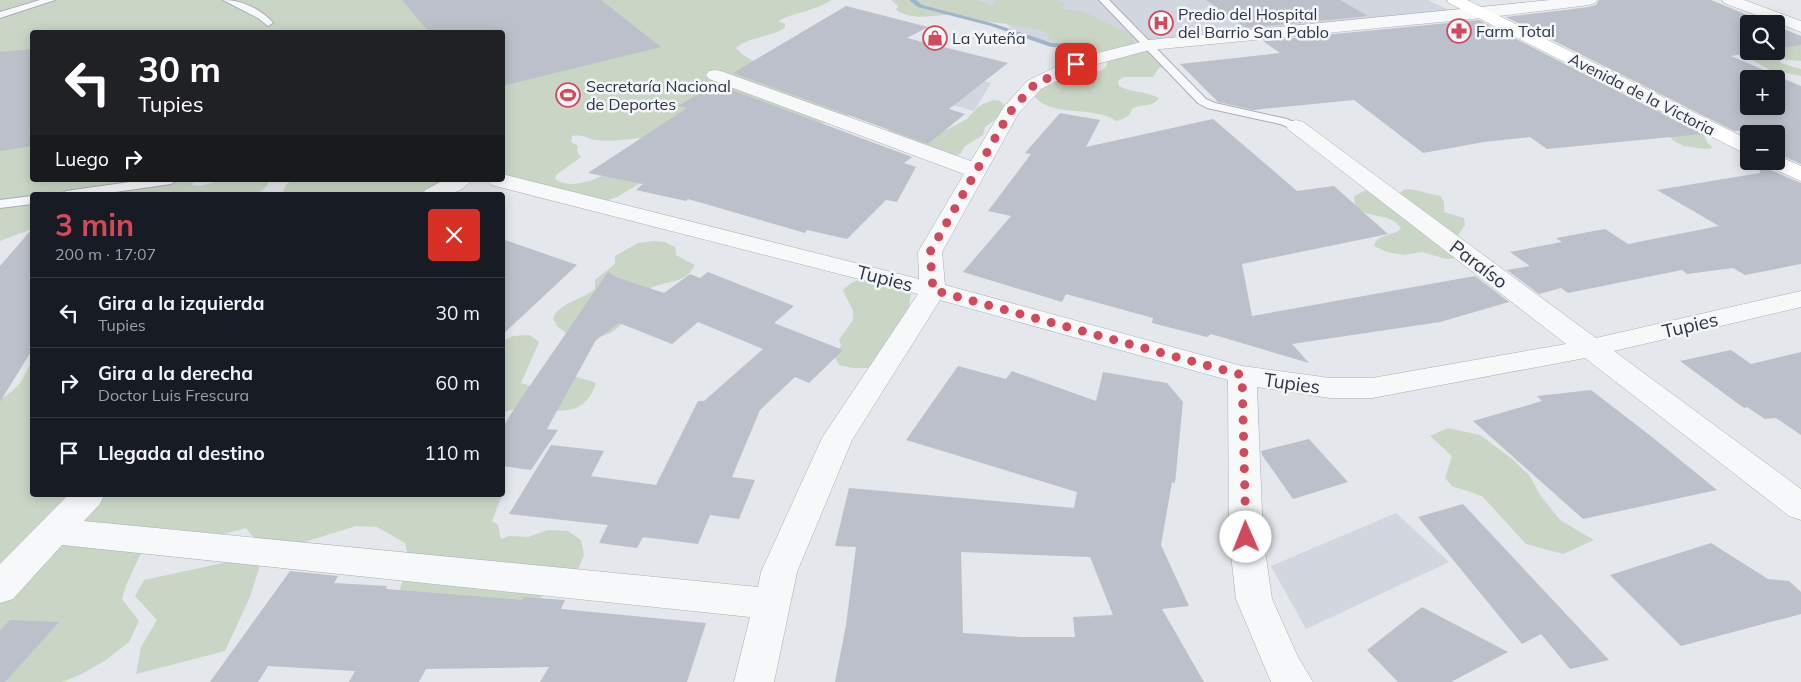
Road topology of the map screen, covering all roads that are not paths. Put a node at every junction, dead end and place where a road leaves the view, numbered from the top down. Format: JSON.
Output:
{"nodes":[{"id":1,"x":50,"y":0,"type":"edge"},
{"id":2,"x":228,"y":0,"type":"edge"},
{"id":3,"x":1104,"y":0,"type":"edge"},
{"id":4,"x":1455,"y":0,"type":"edge"},
{"id":5,"x":1589,"y":0,"type":"edge"},
{"id":6,"x":1730,"y":0,"type":"edge"},
{"id":7,"x":1482,"y":13,"type":"junction"},
{"id":8,"x":0,"y":15,"type":"edge"},
{"id":9,"x":268,"y":23,"type":"dead end"},
{"id":10,"x":1801,"y":26,"type":"edge"},
{"id":11,"x":1149,"y":45,"type":"junction"},
{"id":12,"x":715,"y":75,"type":"dead end"},
{"id":13,"x":1296,"y":126,"type":"joint"},
{"id":14,"x":1740,"y":143,"type":"edge"},
{"id":15,"x":1785,"y":166,"type":"edge"},
{"id":16,"x":977,"y":171,"type":"junction"},
{"id":17,"x":1801,"y":174,"type":"edge"},
{"id":18,"x":157,"y":182,"type":"edge"},
{"id":19,"x":456,"y":182,"type":"edge"},
{"id":20,"x":505,"y":182,"type":"edge"},
{"id":21,"x":87,"y":192,"type":"edge"},
{"id":22,"x":438,"y":192,"type":"edge"},
{"id":23,"x":30,"y":200,"type":"edge"},
{"id":24,"x":0,"y":204,"type":"edge"},
{"id":25,"x":933,"y":290,"type":"junction"},
{"id":26,"x":1801,"y":299,"type":"edge"},
{"id":27,"x":1592,"y":348,"type":"junction"},
{"id":28,"x":1242,"y":375,"type":"junction"},
{"id":29,"x":86,"y":497,"type":"edge"},
{"id":30,"x":1801,"y":507,"type":"edge"},
{"id":31,"x":54,"y":530,"type":"junction"},
{"id":32,"x":0,"y":588,"type":"edge"},
{"id":33,"x":771,"y":604,"type":"junction"},
{"id":34,"x":754,"y":682,"type":"edge"},
{"id":35,"x":1293,"y":682,"type":"edge"}],
"edges":[{"from":1,"to":8,"type":"lane"},
{"from":2,"to":9,"type":"lane"},
{"from":3,"to":11,"type":"lane","name":"Paraíso"},
{"from":4,"to":7,"type":"main road","name":"Avenida de la Victoria"},
{"from":5,"to":7,"type":"street"},
{"from":6,"to":10,"type":"street"},
{"from":7,"to":11,"type":"street"},
{"from":7,"to":14,"type":"main road","name":"Avenida de la Victoria"},
{"from":11,"to":13,"type":"lane","name":"Paraíso"},
{"from":11,"to":16,"type":"street"},
{"from":12,"to":16,"type":"street"},
{"from":13,"to":27,"type":"street","name":"Paraíso"},
{"from":15,"to":17,"type":"main road"},
{"from":16,"to":25,"type":"street"},
{"from":18,"to":21,"type":"lane"},
{"from":19,"to":22,"type":"street"},
{"from":20,"to":25,"type":"street","name":"Tupies"},
{"from":23,"to":24,"type":"lane"},
{"from":25,"to":28,"type":"street","name":"Tupies"},
{"from":25,"to":33,"type":"street"},
{"from":26,"to":27,"type":"street","name":"Tupies"},
{"from":27,"to":28,"type":"street","name":"Tupies"},
{"from":27,"to":30,"type":"street","name":"Paraíso"},
{"from":28,"to":35,"type":"street"},
{"from":29,"to":31,"type":"street"},
{"from":31,"to":32,"type":"street"},
{"from":31,"to":33,"type":"street"},
{"from":33,"to":34,"type":"street"}]}
